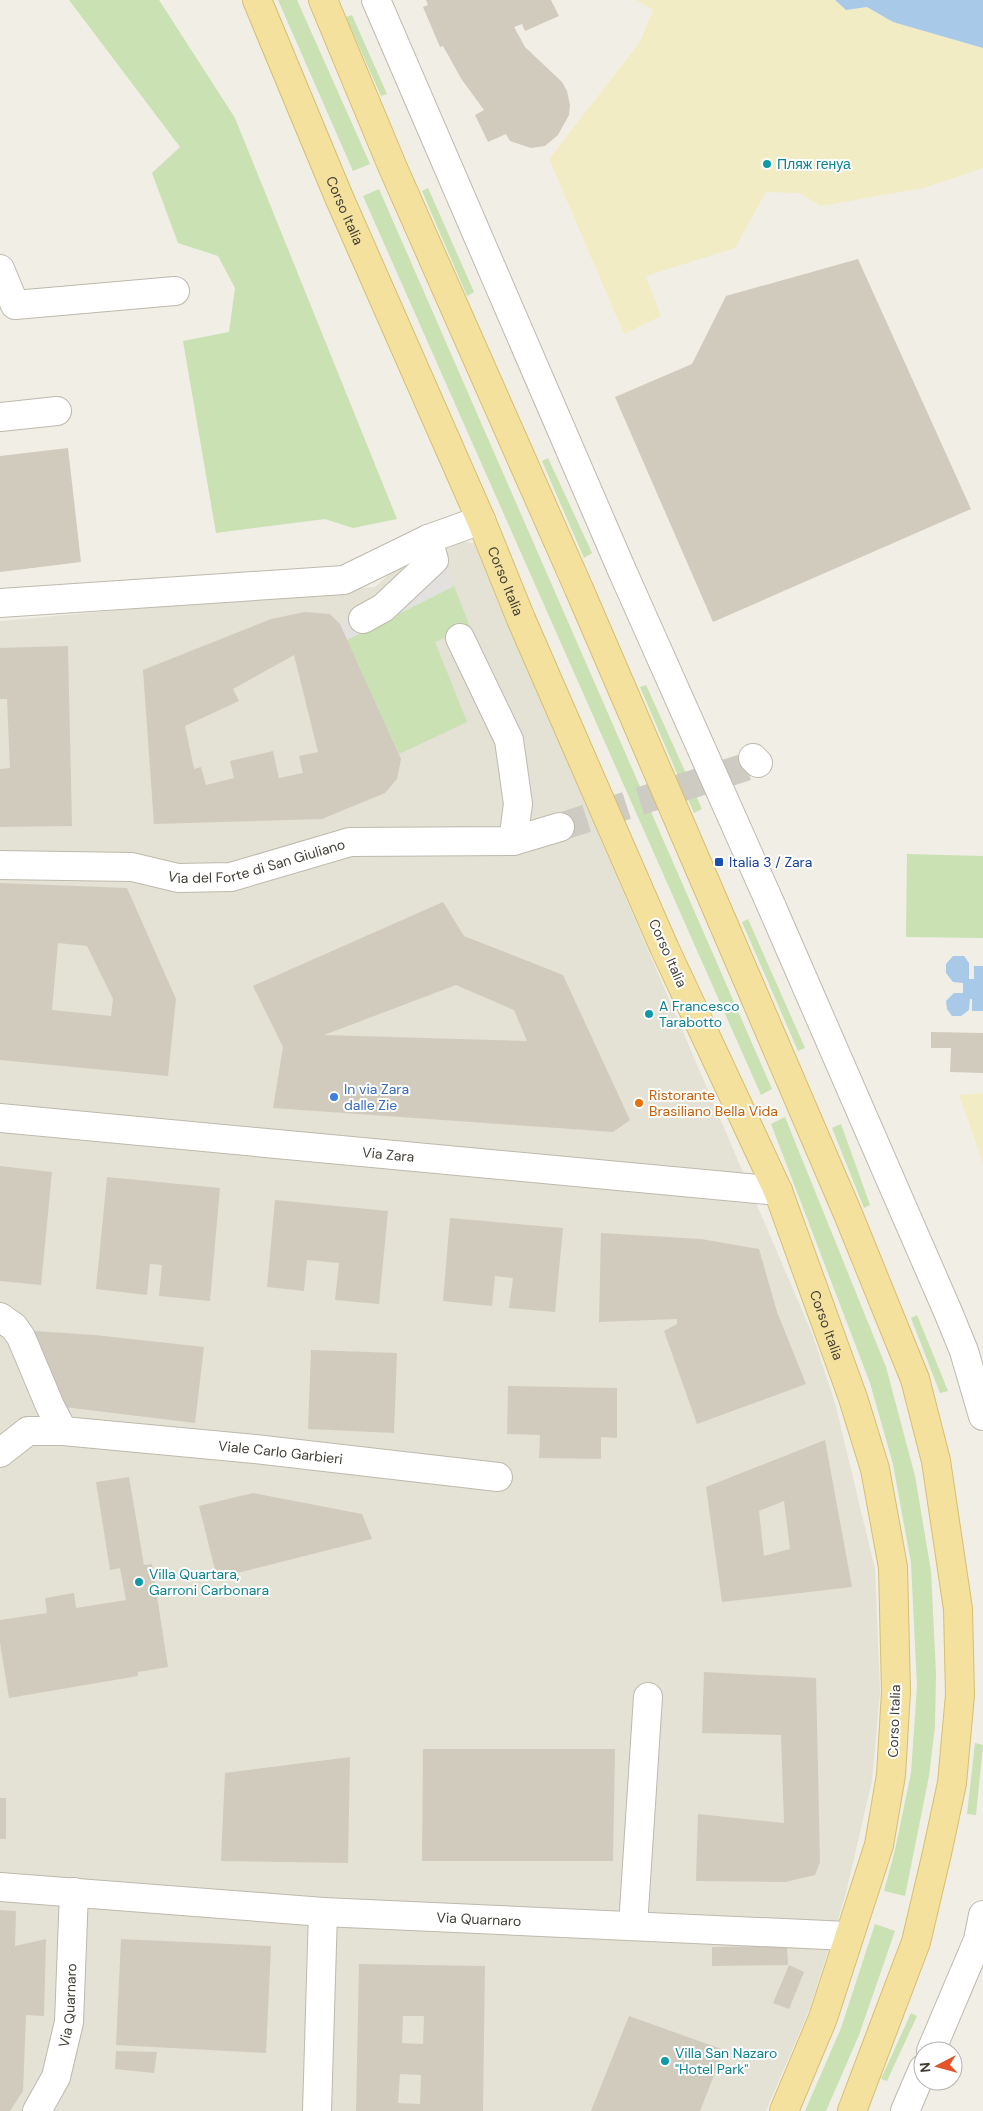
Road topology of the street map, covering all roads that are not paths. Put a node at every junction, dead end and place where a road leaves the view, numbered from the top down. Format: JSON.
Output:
{"nodes":[{"id":1,"x":257,"y":0,"type":"edge"},
{"id":2,"x":323,"y":0,"type":"edge"},
{"id":3,"x":376,"y":0,"type":"edge"},
{"id":4,"x":0,"y":269,"type":"edge"},
{"id":5,"x":176,"y":291,"type":"dead end"},
{"id":6,"x":8,"y":306,"type":"edge"},
{"id":7,"x":57,"y":411,"type":"dead end"},
{"id":8,"x":0,"y":417,"type":"edge"},
{"id":9,"x":481,"y":520,"type":"junction"},
{"id":10,"x":428,"y":539,"type":"junction"},
{"id":11,"x":0,"y":603,"type":"edge"},
{"id":12,"x":363,"y":619,"type":"dead end"},
{"id":13,"x":460,"y":638,"type":"dead end"},
{"id":14,"x":560,"y":827,"type":"tunnel mouth"},
{"id":15,"x":513,"y":841,"type":"junction"},
{"id":16,"x":0,"y":865,"type":"edge"},
{"id":17,"x":0,"y":1118,"type":"edge"},
{"id":18,"x":778,"y":1191,"type":"junction"},
{"id":19,"x":0,"y":1317,"type":"edge"},
{"id":20,"x":983,"y":1416,"type":"edge"},
{"id":21,"x":63,"y":1431,"type":"junction"},
{"id":22,"x":0,"y":1452,"type":"edge"},
{"id":23,"x":498,"y":1477,"type":"dead end"},
{"id":24,"x":648,"y":1697,"type":"dead end"},
{"id":25,"x":0,"y":1886,"type":"edge"},
{"id":26,"x":74,"y":1892,"type":"junction"},
{"id":27,"x":324,"y":1912,"type":"junction"},
{"id":28,"x":983,"y":1915,"type":"edge"},
{"id":29,"x":633,"y":1926,"type":"junction"},
{"id":30,"x":848,"y":1936,"type":"junction"},
{"id":31,"x":935,"y":2041,"type":"edge"},
{"id":32,"x":914,"y":2091,"type":"edge"},
{"id":33,"x":38,"y":2111,"type":"edge"},
{"id":34,"x":317,"y":2111,"type":"edge"},
{"id":35,"x":784,"y":2111,"type":"edge"},
{"id":36,"x":852,"y":2111,"type":"edge"},
{"id":37,"x":905,"y":2111,"type":"edge"}],
"edges":[{"from":1,"to":9,"type":"main road","name":"Corso Italia"},
{"from":2,"to":36,"type":"main road","bridge":true},
{"from":3,"to":20,"type":"street","bridge":true},
{"from":4,"to":6,"type":"street"},
{"from":5,"to":6,"type":"street"},
{"from":7,"to":8,"type":"street"},
{"from":9,"to":10,"type":"street"},
{"from":9,"to":18,"type":"main road","name":"Corso Italia","bridge":true},
{"from":10,"to":11,"type":"street"},
{"from":10,"to":12,"type":"street"},
{"from":13,"to":15,"type":"street"},
{"from":14,"to":15,"type":"street","name":"Via del Forte di San Giuliano"},
{"from":15,"to":16,"type":"street","name":"Via del Forte di San Giuliano"},
{"from":17,"to":18,"type":"street","name":"Via Zara"},
{"from":18,"to":30,"type":"main road","name":"Corso Italia"},
{"from":19,"to":21,"type":"street"},
{"from":21,"to":22,"type":"street","name":"Viale Carlo Garbieri"},
{"from":21,"to":23,"type":"street","name":"Viale Carlo Garbieri"},
{"from":24,"to":29,"type":"street"},
{"from":25,"to":26,"type":"street","name":"Via Quarnaro"},
{"from":26,"to":27,"type":"street","name":"Via Quarnaro"},
{"from":26,"to":33,"type":"street","name":"Via Quarnaro"},
{"from":27,"to":29,"type":"street","name":"Via Quarnaro"},
{"from":27,"to":34,"type":"street"},
{"from":28,"to":31,"type":"street"},
{"from":29,"to":30,"type":"street","name":"Via Quarnaro"},
{"from":30,"to":35,"type":"main road","name":"Corso Italia"},
{"from":32,"to":37,"type":"street"}]}
